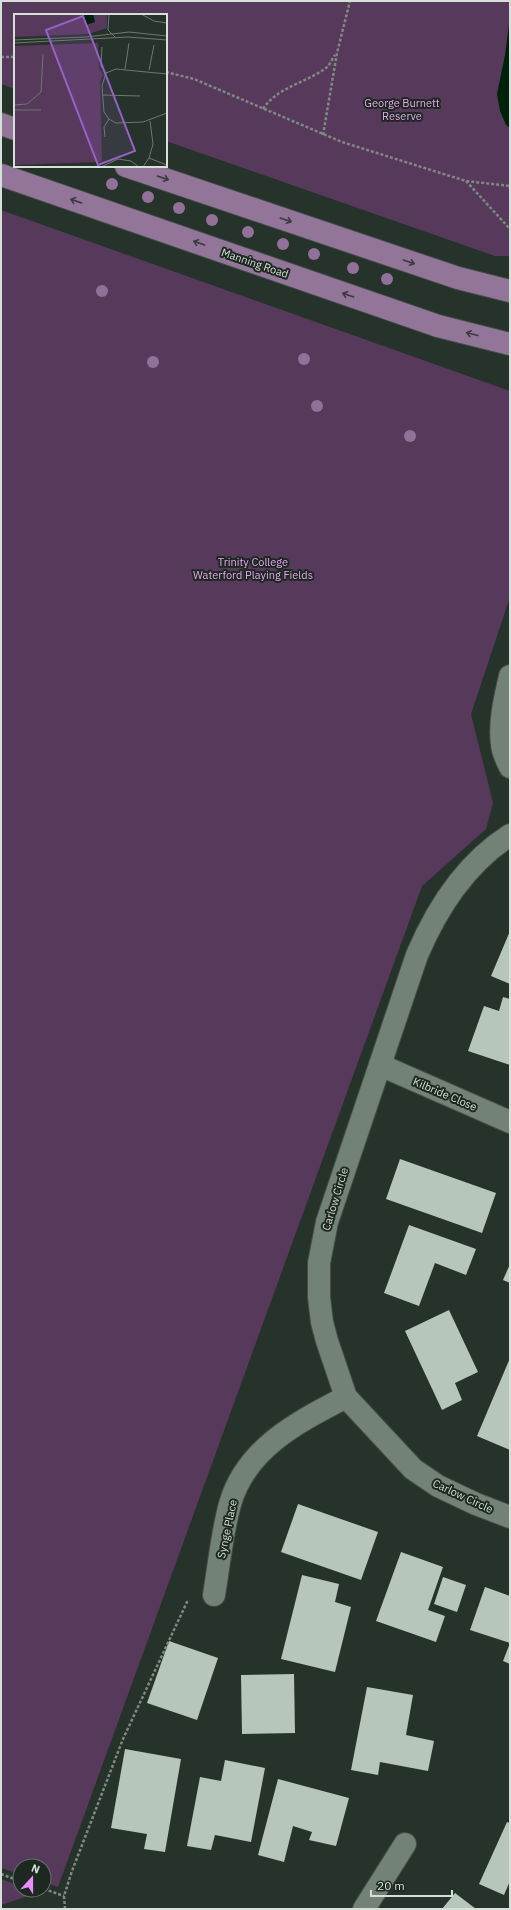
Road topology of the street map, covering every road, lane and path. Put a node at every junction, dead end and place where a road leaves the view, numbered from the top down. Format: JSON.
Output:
{"nodes":[{"id":1,"x":350,"y":1,"type":"edge"},
{"id":2,"x":337,"y":53,"type":"junction"},
{"id":3,"x":1,"y":57,"type":"edge"},
{"id":4,"x":14,"y":57,"type":"edge"},
{"id":5,"x":167,"y":72,"type":"edge"},
{"id":6,"x":263,"y":109,"type":"junction"},
{"id":7,"x":1,"y":124,"type":"edge"},
{"id":8,"x":14,"y":129,"type":"edge"},
{"id":9,"x":324,"y":135,"type":"junction"},
{"id":10,"x":129,"y":167,"type":"edge"},
{"id":11,"x":1,"y":175,"type":"edge"},
{"id":12,"x":466,"y":181,"type":"junction"},
{"id":13,"x":510,"y":186,"type":"edge"},
{"id":14,"x":510,"y":229,"type":"edge"},
{"id":15,"x":510,"y":291,"type":"edge"},
{"id":16,"x":510,"y":344,"type":"edge"},
{"id":17,"x":510,"y":676,"type":"edge"},
{"id":18,"x":510,"y":767,"type":"edge"},
{"id":19,"x":510,"y":835,"type":"edge"},
{"id":20,"x":380,"y":1066,"type":"junction"},
{"id":21,"x":510,"y":1122,"type":"edge"},
{"id":22,"x":346,"y":1397,"type":"junction"},
{"id":23,"x":510,"y":1517,"type":"edge"},
{"id":24,"x":214,"y":1595,"type":"joint"},
{"id":25,"x":405,"y":1844,"type":"dead end"},
{"id":26,"x":1,"y":1874,"type":"edge"},
{"id":27,"x":12,"y":1878,"type":"edge"},
{"id":28,"x":52,"y":1892,"type":"edge"},
{"id":29,"x":64,"y":1896,"type":"junction"},
{"id":30,"x":65,"y":1909,"type":"edge"},
{"id":31,"x":364,"y":1909,"type":"edge"}],
"edges":[{"from":1,"to":2,"type":"path"},
{"from":2,"to":6,"type":"path"},
{"from":2,"to":9,"type":"path"},
{"from":3,"to":4,"type":"path"},
{"from":5,"to":6,"type":"path"},
{"from":6,"to":9,"type":"path"},
{"from":7,"to":8,"type":"main road"},
{"from":9,"to":12,"type":"path"},
{"from":10,"to":15,"type":"main road","one_way":true},
{"from":16,"to":11,"type":"main road","name":"Manning Road","one_way":true},
{"from":12,"to":13,"type":"path"},
{"from":12,"to":14,"type":"path"},
{"from":17,"to":18,"type":"street"},
{"from":19,"to":20,"type":"street","name":"Carlow Circle"},
{"from":20,"to":21,"type":"street","name":"Kilbride Close"},
{"from":20,"to":22,"type":"street","name":"Carlow Circle"},
{"from":22,"to":23,"type":"street","name":"Carlow Circle"},
{"from":22,"to":24,"type":"street","name":"Synge Place"},
{"from":24,"to":29,"type":"path"},
{"from":25,"to":31,"type":"street"},
{"from":26,"to":27,"type":"path"},
{"from":28,"to":29,"type":"path"},
{"from":29,"to":30,"type":"path"}]}
